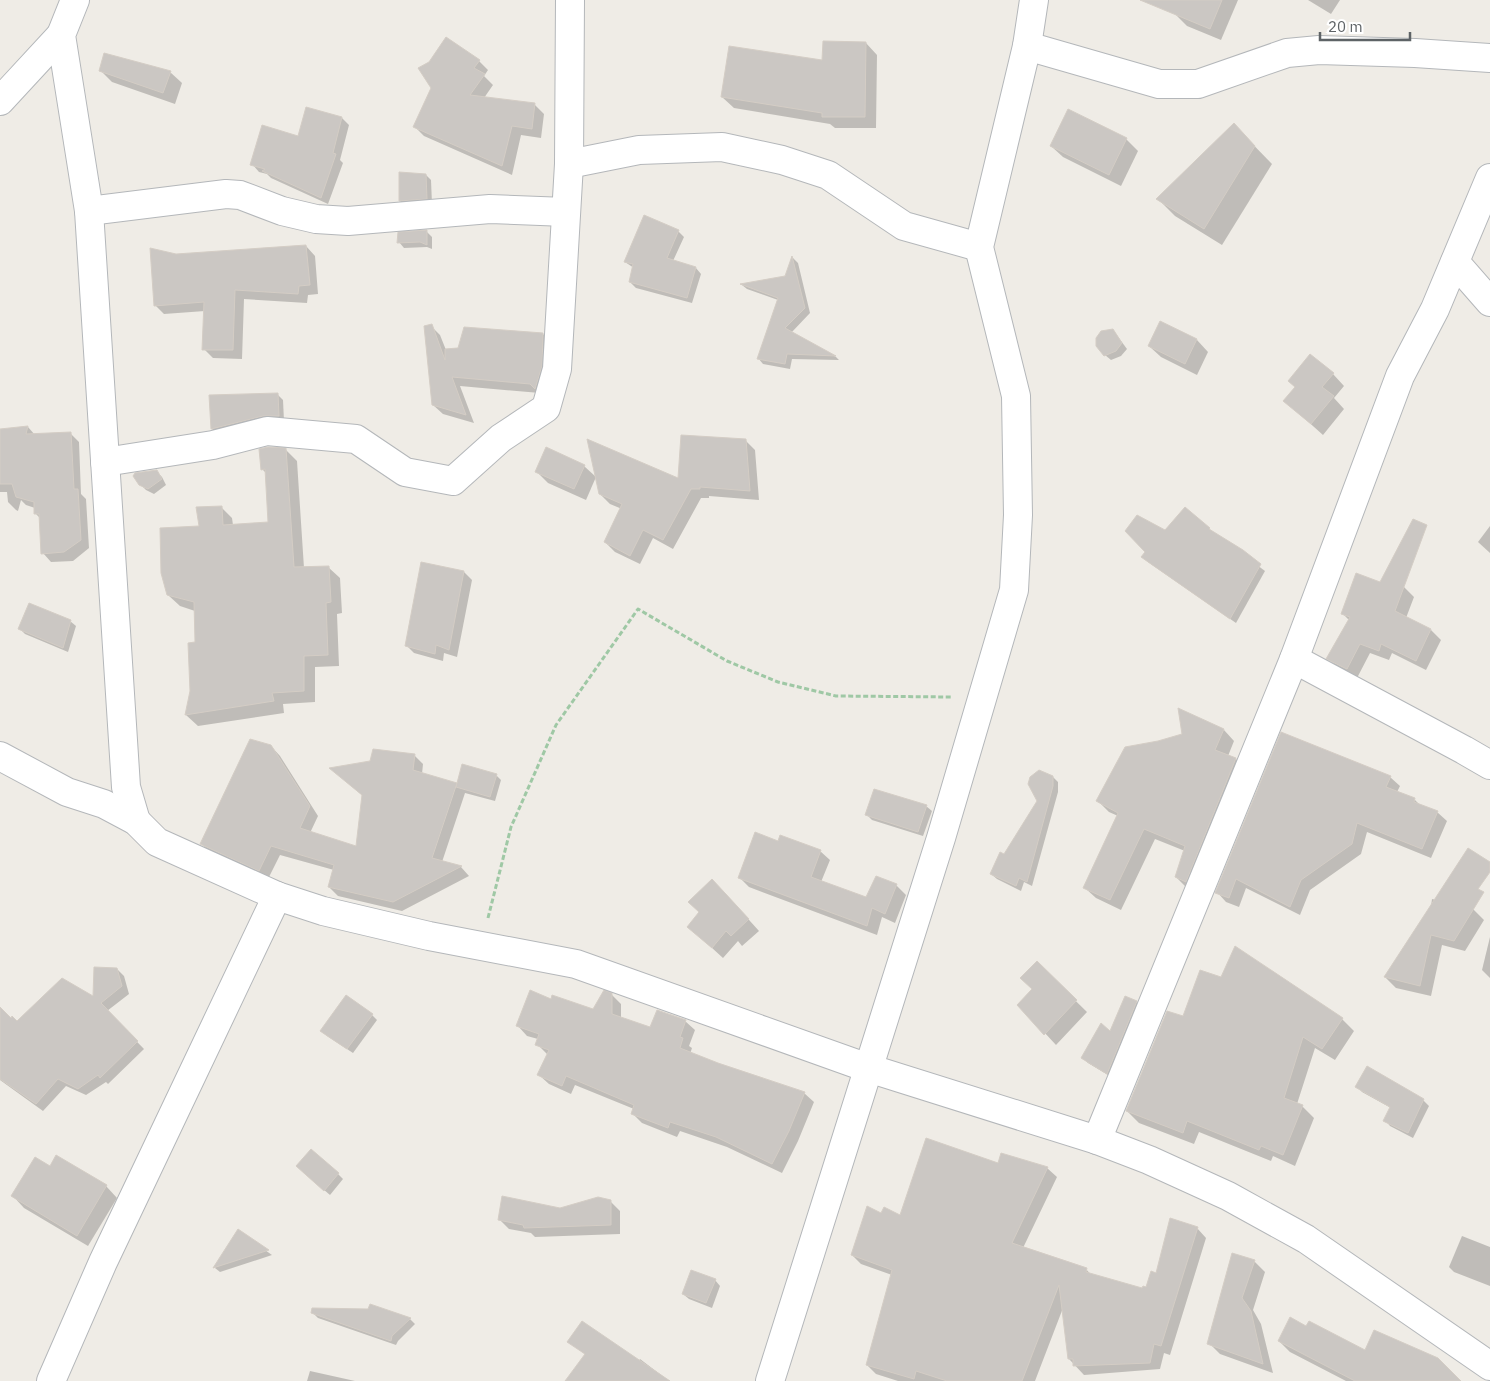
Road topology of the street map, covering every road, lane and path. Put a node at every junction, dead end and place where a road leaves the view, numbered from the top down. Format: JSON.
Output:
{"nodes":[{"id":1,"x":75,"y":0,"type":"edge"},
{"id":2,"x":570,"y":0,"type":"edge"},
{"id":3,"x":1034,"y":0,"type":"edge"},
{"id":4,"x":61,"y":35,"type":"junction"},
{"id":5,"x":1026,"y":46,"type":"junction"},
{"id":6,"x":1490,"y":58,"type":"edge"},
{"id":7,"x":0,"y":101,"type":"edge"},
{"id":8,"x":569,"y":164,"type":"junction"},
{"id":9,"x":1490,"y":178,"type":"edge"},
{"id":10,"x":89,"y":211,"type":"junction"},
{"id":11,"x":566,"y":212,"type":"junction"},
{"id":12,"x":979,"y":247,"type":"junction"},
{"id":13,"x":1454,"y":262,"type":"junction"},
{"id":14,"x":1490,"y":302,"type":"edge"},
{"id":15,"x":106,"y":462,"type":"junction"},
{"id":16,"x":1294,"y":659,"type":"junction"},
{"id":17,"x":982,"y":698,"type":"junction"},
{"id":18,"x":0,"y":756,"type":"edge"},
{"id":19,"x":1490,"y":765,"type":"edge"},
{"id":20,"x":136,"y":821,"type":"junction"},
{"id":21,"x":276,"y":896,"type":"junction"},
{"id":22,"x":481,"y":946,"type":"junction"},
{"id":23,"x":868,"y":1068,"type":"junction"},
{"id":24,"x":1097,"y":1140,"type":"junction"},
{"id":25,"x":1490,"y":1366,"type":"edge"},
{"id":26,"x":51,"y":1381,"type":"edge"},
{"id":27,"x":770,"y":1381,"type":"edge"}],
"edges":[{"from":1,"to":4,"type":"street"},
{"from":2,"to":8,"type":"street"},
{"from":3,"to":5,"type":"street"},
{"from":4,"to":7,"type":"street"},
{"from":4,"to":10,"type":"street"},
{"from":5,"to":6,"type":"street"},
{"from":5,"to":12,"type":"street"},
{"from":8,"to":11,"type":"street"},
{"from":8,"to":12,"type":"street"},
{"from":9,"to":13,"type":"street"},
{"from":10,"to":11,"type":"street"},
{"from":10,"to":15,"type":"street"},
{"from":11,"to":15,"type":"street"},
{"from":12,"to":17,"type":"street"},
{"from":13,"to":14,"type":"street"},
{"from":13,"to":16,"type":"street"},
{"from":15,"to":20,"type":"street"},
{"from":16,"to":19,"type":"street"},
{"from":16,"to":24,"type":"street"},
{"from":17,"to":22,"type":"path"},
{"from":17,"to":23,"type":"street"},
{"from":18,"to":20,"type":"street"},
{"from":20,"to":21,"type":"street"},
{"from":21,"to":22,"type":"street"},
{"from":21,"to":26,"type":"street"},
{"from":22,"to":23,"type":"street"},
{"from":23,"to":24,"type":"street"},
{"from":23,"to":27,"type":"street"},
{"from":24,"to":25,"type":"street"}]}
